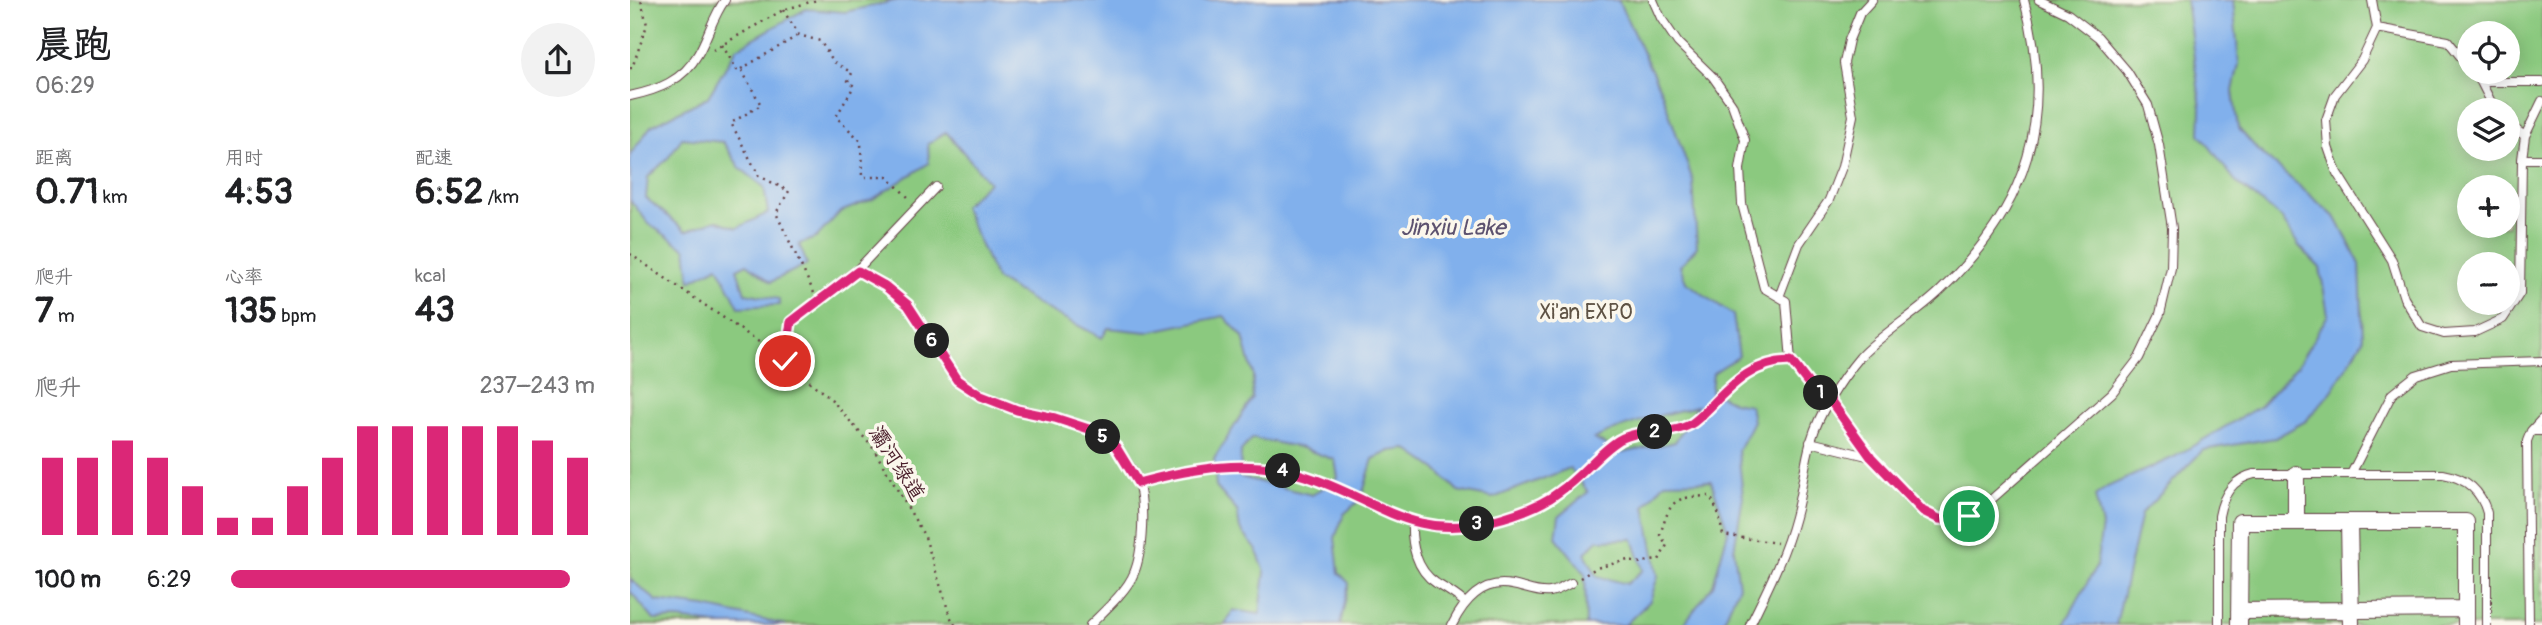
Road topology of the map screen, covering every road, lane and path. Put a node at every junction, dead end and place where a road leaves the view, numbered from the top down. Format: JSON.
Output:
{"nodes":[{"id":1,"x":641,"y":0,"type":"edge"},
{"id":2,"x":725,"y":0,"type":"edge"},
{"id":3,"x":817,"y":0,"type":"edge"},
{"id":4,"x":1653,"y":0,"type":"edge"},
{"id":5,"x":1872,"y":0,"type":"edge"},
{"id":6,"x":2024,"y":0,"type":"edge"},
{"id":7,"x":2039,"y":0,"type":"edge"},
{"id":8,"x":2372,"y":0,"type":"edge"},
{"id":9,"x":783,"y":10,"type":"junction"},
{"id":10,"x":2376,"y":27,"type":"junction"},
{"id":11,"x":799,"y":35,"type":"junction"},
{"id":12,"x":722,"y":45,"type":"junction"},
{"id":13,"x":2457,"y":52,"type":"edge"},
{"id":14,"x":698,"y":55,"type":"junction"},
{"id":15,"x":630,"y":68,"type":"edge"},
{"id":16,"x":741,"y":69,"type":"junction"},
{"id":17,"x":2520,"y":82,"type":"edge"},
{"id":18,"x":2542,"y":82,"type":"edge"},
{"id":19,"x":630,"y":96,"type":"edge"},
{"id":20,"x":2542,"y":101,"type":"edge"},
{"id":21,"x":2520,"y":132,"type":"edge"},
{"id":22,"x":2525,"y":136,"type":"junction"},
{"id":23,"x":2522,"y":159,"type":"junction"},
{"id":24,"x":2542,"y":159,"type":"edge"},
{"id":25,"x":936,"y":187,"type":"dead end"},
{"id":26,"x":918,"y":206,"type":"junction"},
{"id":27,"x":630,"y":254,"type":"edge"},
{"id":28,"x":858,"y":271,"type":"junction"},
{"id":29,"x":1779,"y":297,"type":"junction"},
{"id":30,"x":818,"y":301,"type":"junction"},
{"id":31,"x":785,"y":361,"type":"junction"},
{"id":32,"x":1791,"y":361,"type":"junction"},
{"id":33,"x":2542,"y":361,"type":"edge"},
{"id":34,"x":1830,"y":400,"type":"junction"},
{"id":35,"x":2542,"y":419,"type":"edge"},
{"id":36,"x":2530,"y":431,"type":"junction"},
{"id":37,"x":2542,"y":431,"type":"edge"},
{"id":38,"x":1810,"y":442,"type":"junction"},
{"id":39,"x":1871,"y":457,"type":"junction"},
{"id":40,"x":2296,"y":474,"type":"junction"},
{"id":41,"x":2351,"y":474,"type":"junction"},
{"id":42,"x":1138,"y":483,"type":"junction"},
{"id":43,"x":1412,"y":522,"type":"junction"},
{"id":44,"x":2296,"y":522,"type":"junction"},
{"id":45,"x":2349,"y":522,"type":"junction"},
{"id":46,"x":1786,"y":547,"type":"junction"},
{"id":47,"x":1571,"y":583,"type":"joint"},
{"id":48,"x":1464,"y":602,"type":"junction"},
{"id":49,"x":2466,"y":617,"type":"edge"},
{"id":50,"x":2239,"y":618,"type":"edge"},
{"id":51,"x":2351,"y":618,"type":"edge"},
{"id":52,"x":956,"y":625,"type":"edge"},
{"id":53,"x":1090,"y":625,"type":"edge"},
{"id":54,"x":1452,"y":625,"type":"edge"},
{"id":55,"x":1751,"y":625,"type":"edge"},
{"id":56,"x":2219,"y":625,"type":"edge"},
{"id":57,"x":2487,"y":625,"type":"edge"},
{"id":58,"x":2529,"y":625,"type":"edge"}],
"edges":[{"from":1,"to":15,"type":"path"},
{"from":2,"to":14,"type":"lane"},
{"from":3,"to":9,"type":"path"},
{"from":4,"to":29,"type":"lane"},
{"from":5,"to":29,"type":"lane"},
{"from":6,"to":34,"type":"lane"},
{"from":7,"to":39,"type":"lane"},
{"from":8,"to":10,"type":"lane"},
{"from":9,"to":11,"type":"path"},
{"from":9,"to":12,"type":"path"},
{"from":10,"to":13,"type":"lane"},
{"from":10,"to":23,"type":"lane"},
{"from":11,"to":16,"type":"path"},
{"from":11,"to":26,"type":"path"},
{"from":12,"to":14,"type":"path"},
{"from":12,"to":16,"type":"path"},
{"from":14,"to":19,"type":"lane"},
{"from":16,"to":30,"type":"path"},
{"from":17,"to":18,"type":"lane"},
{"from":20,"to":22,"type":"lane"},
{"from":21,"to":22,"type":"lane"},
{"from":22,"to":23,"type":"lane"},
{"from":23,"to":24,"type":"lane"},
{"from":25,"to":26,"type":"lane"},
{"from":26,"to":28,"type":"lane"},
{"from":27,"to":31,"type":"path","name":"灞河绿道"},
{"from":28,"to":30,"type":"lane"},
{"from":28,"to":42,"type":"lane"},
{"from":29,"to":32,"type":"lane"},
{"from":30,"to":31,"type":"lane"},
{"from":31,"to":52,"type":"path","name":"灞河绿道"},
{"from":32,"to":34,"type":"lane"},
{"from":32,"to":43,"type":"lane"},
{"from":33,"to":41,"type":"lane"},
{"from":34,"to":38,"type":"lane"},
{"from":34,"to":39,"type":"lane"},
{"from":35,"to":36,"type":"lane"},
{"from":36,"to":37,"type":"lane"},
{"from":36,"to":58,"type":"lane"},
{"from":38,"to":39,"type":"lane"},
{"from":38,"to":46,"type":"lane"},
{"from":40,"to":41,"type":"lane"},
{"from":40,"to":44,"type":"street"},
{"from":40,"to":56,"type":"lane"},
{"from":41,"to":57,"type":"lane"},
{"from":42,"to":43,"type":"lane"},
{"from":42,"to":53,"type":"lane"},
{"from":43,"to":48,"type":"lane"},
{"from":44,"to":45,"type":"street"},
{"from":44,"to":50,"type":"street"},
{"from":45,"to":49,"type":"street"},
{"from":45,"to":51,"type":"street"},
{"from":46,"to":47,"type":"path"},
{"from":46,"to":55,"type":"lane"},
{"from":47,"to":48,"type":"lane"},
{"from":48,"to":54,"type":"lane"},
{"from":49,"to":51,"type":"street"},
{"from":50,"to":51,"type":"street"}]}
